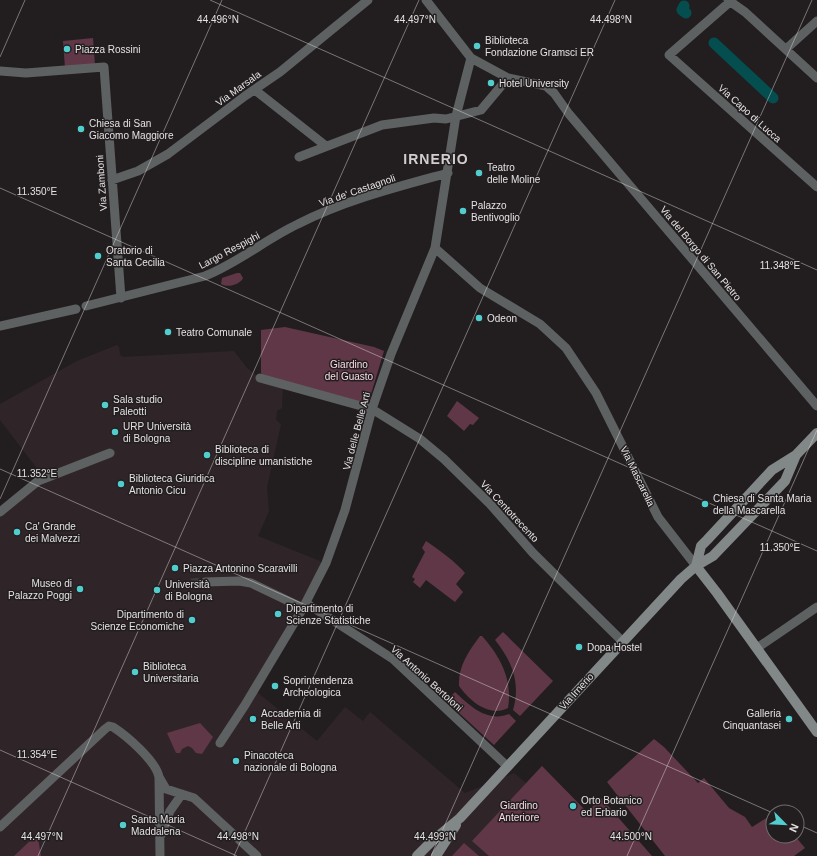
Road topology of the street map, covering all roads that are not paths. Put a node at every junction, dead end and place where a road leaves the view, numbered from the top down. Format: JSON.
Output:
{"nodes":[{"id":1,"x":368,"y":0,"type":"edge"},
{"id":2,"x":426,"y":0,"type":"edge"},
{"id":3,"x":730,"y":0,"type":"edge"},
{"id":4,"x":817,"y":21,"type":"edge"},
{"id":5,"x":786,"y":49,"type":"junction"},
{"id":6,"x":471,"y":58,"type":"junction"},
{"id":7,"x":0,"y":70,"type":"edge"},
{"id":8,"x":508,"y":78,"type":"junction"},
{"id":9,"x":817,"y":78,"type":"edge"},
{"id":10,"x":255,"y":90,"type":"junction"},
{"id":11,"x":456,"y":116,"type":"junction"},
{"id":12,"x":326,"y":146,"type":"junction"},
{"id":13,"x":299,"y":157,"type":"dead end"},
{"id":14,"x":448,"y":172,"type":"junction"},
{"id":15,"x":112,"y":180,"type":"junction"},
{"id":16,"x":817,"y":187,"type":"edge"},
{"id":17,"x":298,"y":224,"type":"joint"},
{"id":18,"x":435,"y":248,"type":"junction"},
{"id":19,"x":121,"y":298,"type":"junction"},
{"id":20,"x":86,"y":306,"type":"dead end"},
{"id":21,"x":76,"y":309,"type":"dead end"},
{"id":22,"x":0,"y":326,"type":"edge"},
{"id":23,"x":260,"y":378,"type":"dead end"},
{"id":24,"x":817,"y":406,"type":"edge"},
{"id":25,"x":372,"y":409,"type":"junction"},
{"id":26,"x":817,"y":433,"type":"edge"},
{"id":27,"x":110,"y":453,"type":"dead end"},
{"id":28,"x":796,"y":455,"type":"junction"},
{"id":29,"x":0,"y":512,"type":"edge"},
{"id":30,"x":696,"y":566,"type":"junction"},
{"id":31,"x":205,"y":582,"type":"tunnel mouth"},
{"id":32,"x":304,"y":606,"type":"junction"},
{"id":33,"x":817,"y":607,"type":"edge"},
{"id":34,"x":622,"y":641,"type":"junction"},
{"id":35,"x":757,"y":648,"type":"junction"},
{"id":36,"x":817,"y":732,"type":"edge"},
{"id":37,"x":220,"y":743,"type":"dead end"},
{"id":38,"x":507,"y":766,"type":"junction"},
{"id":39,"x":158,"y":773,"type":"junction"},
{"id":40,"x":182,"y":794,"type":"junction"},
{"id":41,"x":460,"y":818,"type":"junction"},
{"id":42,"x":1,"y":824,"type":"edge"},
{"id":43,"x":159,"y":840,"type":"junction"},
{"id":44,"x":160,"y":856,"type":"edge"},
{"id":45,"x":257,"y":856,"type":"edge"},
{"id":46,"x":417,"y":856,"type":"edge"},
{"id":47,"x":436,"y":856,"type":"edge"}],
"edges":[{"from":1,"to":10,"type":"street","name":"Via Marsala"},
{"from":2,"to":6,"type":"street"},
{"from":3,"to":5,"type":"street"},
{"from":3,"to":16,"type":"street","name":"Via Capo di Lucca"},
{"from":4,"to":5,"type":"street"},
{"from":5,"to":9,"type":"street"},
{"from":6,"to":8,"type":"street","name":"Via del Borgo di San Pietro"},
{"from":6,"to":11,"type":"street","name":"Via delle Belle Arti"},
{"from":7,"to":15,"type":"street","name":"Via Zamboni"},
{"from":8,"to":11,"type":"street"},
{"from":8,"to":24,"type":"street","name":"Via del Borgo di San Pietro"},
{"from":10,"to":12,"type":"street"},
{"from":10,"to":15,"type":"street","name":"Via Marsala"},
{"from":11,"to":12,"type":"street"},
{"from":11,"to":14,"type":"street","name":"Via delle Belle Arti"},
{"from":12,"to":13,"type":"street"},
{"from":14,"to":17,"type":"street","name":"Via de' Castagnoli"},
{"from":14,"to":18,"type":"street","name":"Via delle Belle Arti"},
{"from":15,"to":19,"type":"street","name":"Via Zamboni"},
{"from":17,"to":19,"type":"street","name":"Largo Respighi"},
{"from":18,"to":25,"type":"street","name":"Via delle Belle Arti"},
{"from":18,"to":30,"type":"street","name":"Via Mascarella"},
{"from":19,"to":20,"type":"street","name":"Largo Respighi"},
{"from":21,"to":22,"type":"street"},
{"from":23,"to":25,"type":"street","name":"Via Centotrecento"},
{"from":25,"to":32,"type":"street","name":"Via delle Belle Arti"},
{"from":25,"to":34,"type":"street","name":"Via Centotrecento"},
{"from":26,"to":28,"type":"street","name":"Via Irnerio"},
{"from":27,"to":29,"type":"street"},
{"from":28,"to":30,"type":"street","name":"Via Irnerio"},
{"from":28,"to":30,"type":"street","name":"Via Irnerio"},
{"from":30,"to":34,"type":"street","name":"Via Irnerio"},
{"from":30,"to":35,"type":"street","name":"Via Mascarella"},
{"from":31,"to":32,"type":"street","name":"Via Antonio Bertoloni"},
{"from":32,"to":37,"type":"street","name":"Via delle Belle Arti"},
{"from":32,"to":38,"type":"street","name":"Via Antonio Bertoloni"},
{"from":33,"to":35,"type":"street"},
{"from":34,"to":38,"type":"street","name":"Via Irnerio"},
{"from":35,"to":36,"type":"street","name":"Via Mascarella"},
{"from":38,"to":41,"type":"street","name":"Via Irnerio"},
{"from":39,"to":40,"type":"street"},
{"from":39,"to":42,"type":"street"},
{"from":39,"to":43,"type":"street"},
{"from":40,"to":43,"type":"street"},
{"from":40,"to":45,"type":"street"},
{"from":41,"to":46,"type":"street","name":"Via Irnerio"},
{"from":41,"to":47,"type":"street","name":"Via Irnerio"},
{"from":43,"to":44,"type":"street"}]}
